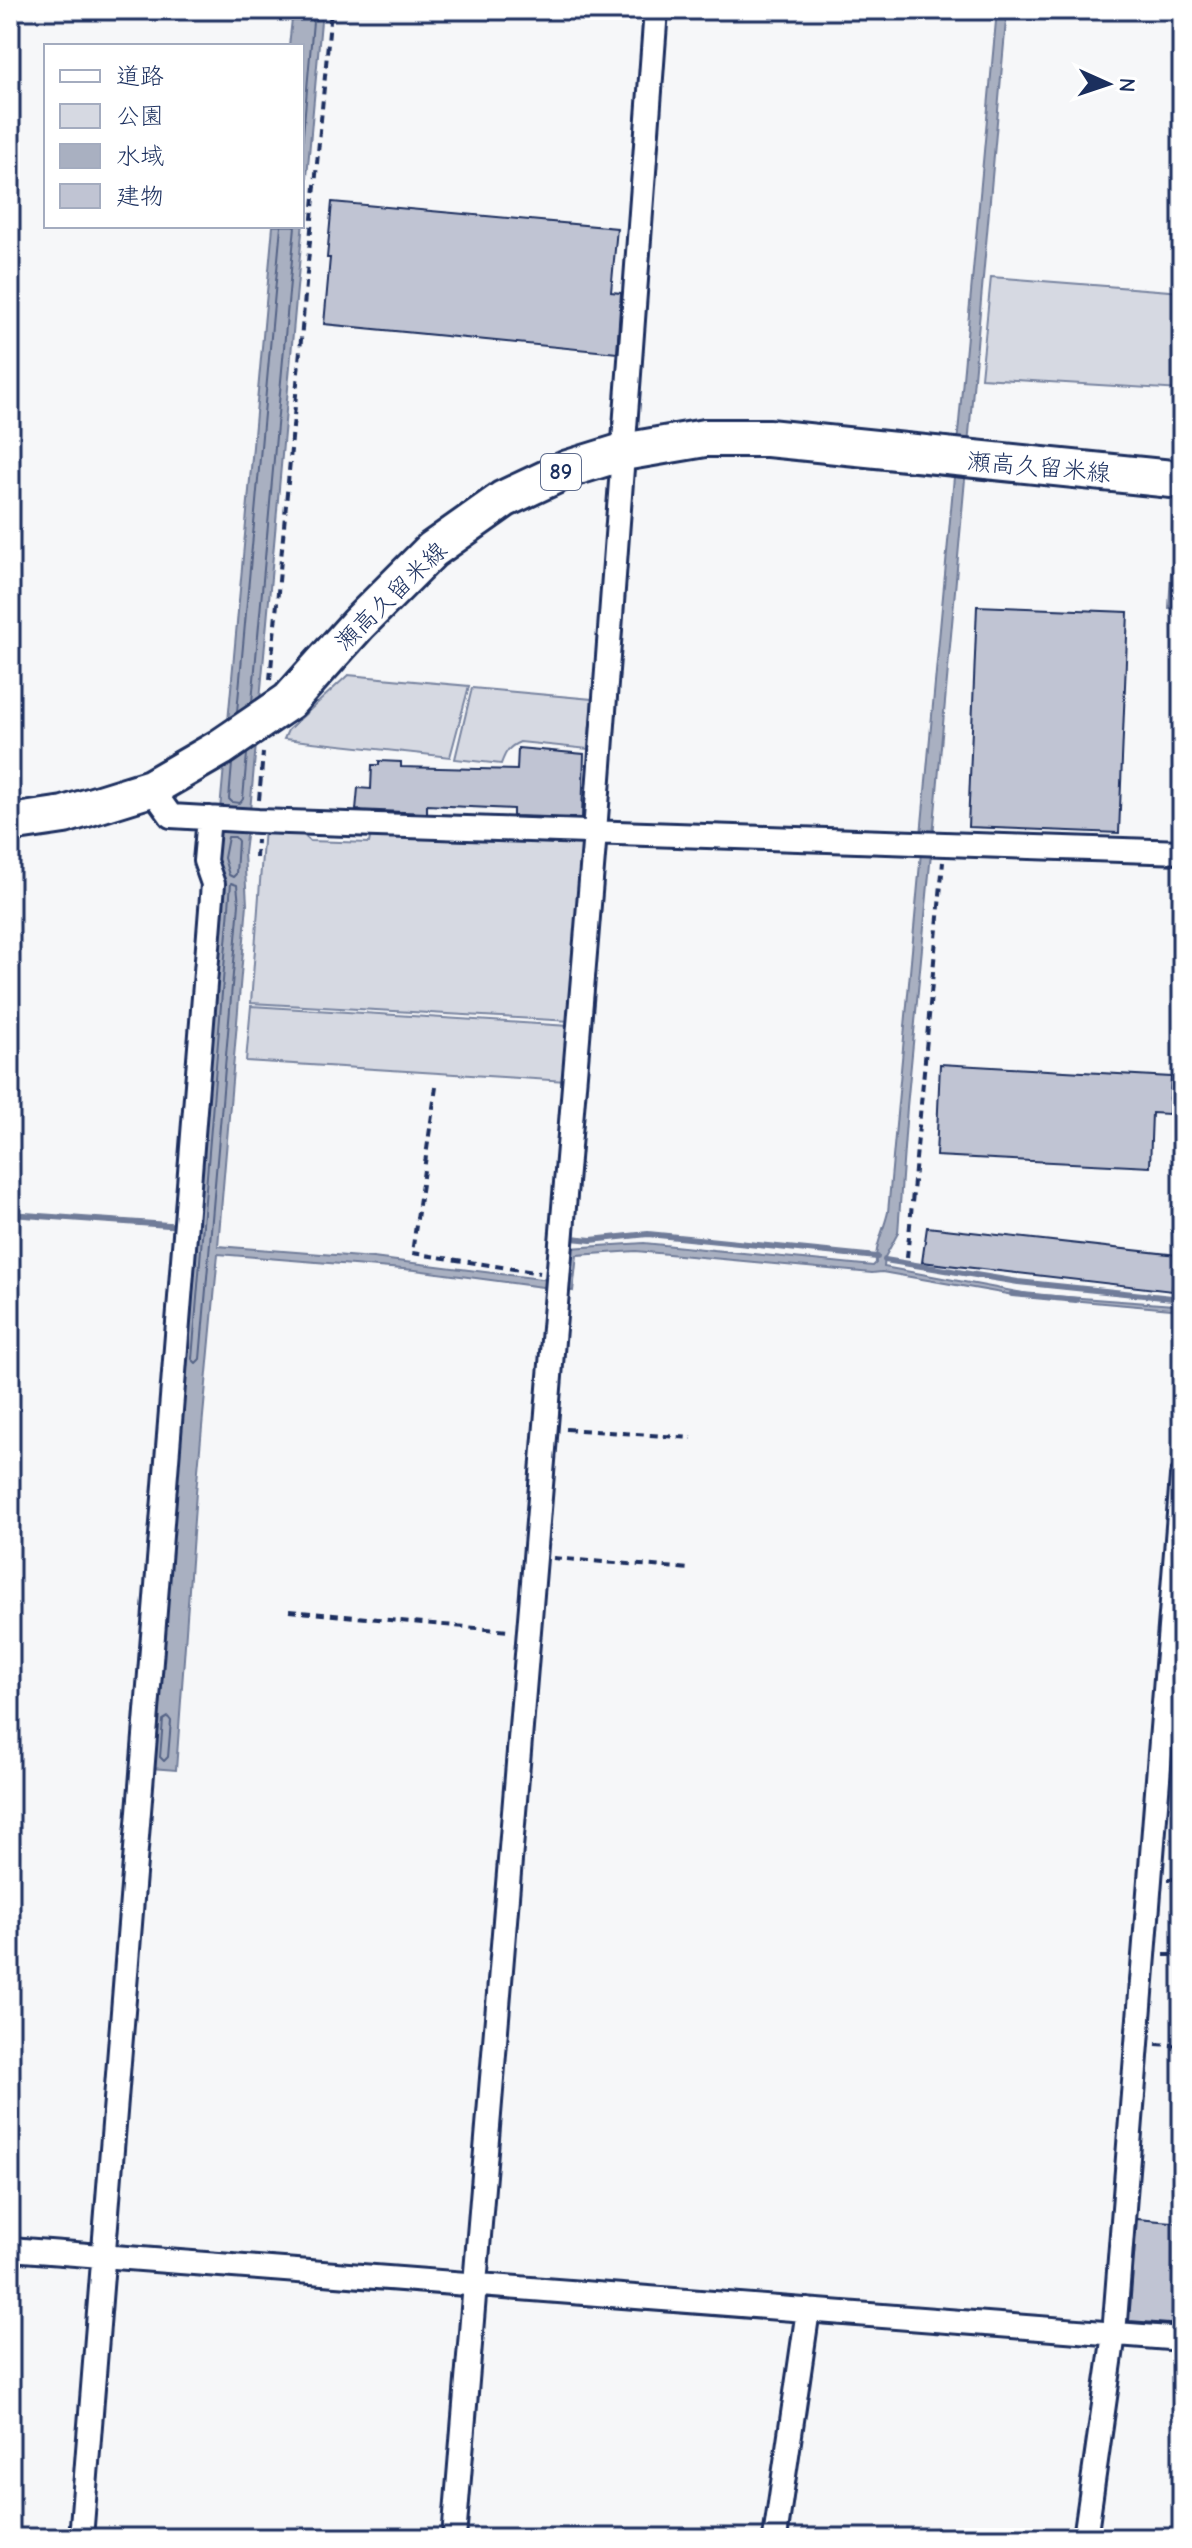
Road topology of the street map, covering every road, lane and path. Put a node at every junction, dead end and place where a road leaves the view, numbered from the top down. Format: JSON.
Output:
{"nodes":[{"id":1,"x":331,"y":10,"type":"edge"},
{"id":2,"x":656,"y":10,"type":"edge"},
{"id":3,"x":623,"y":452,"type":"junction"},
{"id":4,"x":1182,"y":480,"type":"edge"},
{"id":5,"x":264,"y":718,"type":"junction"},
{"id":6,"x":151,"y":788,"type":"junction"},
{"id":7,"x":209,"y":818,"type":"junction"},
{"id":8,"x":258,"y":821,"type":"junction"},
{"id":9,"x":10,"y":823,"type":"edge"},
{"id":10,"x":595,"y":832,"type":"junction"},
{"id":11,"x":931,"y":844,"type":"junction"},
{"id":12,"x":1182,"y":852,"type":"edge"},
{"id":13,"x":256,"y":858,"type":"dead end"},
{"id":14,"x":436,"y":1087,"type":"dead end"},
{"id":15,"x":907,"y":1258,"type":"dead end"},
{"id":16,"x":557,"y":1276,"type":"junction"},
{"id":17,"x":545,"y":1428,"type":"junction"},
{"id":18,"x":692,"y":1438,"type":"dead end"},
{"id":19,"x":1182,"y":1476,"type":"edge"},
{"id":20,"x":534,"y":1554,"type":"junction"},
{"id":21,"x":690,"y":1569,"type":"dead end"},
{"id":22,"x":289,"y":1611,"type":"dead end"},
{"id":23,"x":527,"y":1633,"type":"junction"},
{"id":24,"x":10,"y":2249,"type":"edge"},
{"id":25,"x":104,"y":2256,"type":"junction"},
{"id":26,"x":473,"y":2284,"type":"junction"},
{"id":27,"x":808,"y":2310,"type":"junction"},
{"id":28,"x":1114,"y":2334,"type":"junction"},
{"id":29,"x":1182,"y":2339,"type":"edge"},
{"id":30,"x":81,"y":2538,"type":"edge"},
{"id":31,"x":454,"y":2538,"type":"edge"},
{"id":32,"x":775,"y":2538,"type":"edge"},
{"id":33,"x":1085,"y":2538,"type":"edge"}],
"edges":[{"from":1,"to":5,"type":"path"},
{"from":2,"to":3,"type":"street"},
{"from":3,"to":4,"type":"main road","name":"瀬高久留米線","number":"89"},
{"from":3,"to":5,"type":"main road","name":"瀬高久留米線","number":"89"},
{"from":3,"to":10,"type":"street"},
{"from":5,"to":6,"type":"main road","name":"瀬高久留米線","number":"89"},
{"from":5,"to":8,"type":"path"},
{"from":6,"to":7,"type":"street"},
{"from":6,"to":9,"type":"main road","name":"瀬高久留米線","number":"89"},
{"from":7,"to":8,"type":"street"},
{"from":7,"to":25,"type":"street"},
{"from":8,"to":10,"type":"street"},
{"from":8,"to":13,"type":"path"},
{"from":10,"to":11,"type":"street"},
{"from":10,"to":16,"type":"street"},
{"from":11,"to":12,"type":"street"},
{"from":11,"to":15,"type":"path"},
{"from":14,"to":16,"type":"path"},
{"from":16,"to":17,"type":"street"},
{"from":17,"to":18,"type":"path"},
{"from":17,"to":20,"type":"street"},
{"from":19,"to":28,"type":"street"},
{"from":20,"to":21,"type":"path"},
{"from":20,"to":23,"type":"street"},
{"from":22,"to":23,"type":"path"},
{"from":23,"to":26,"type":"street"},
{"from":24,"to":25,"type":"street"},
{"from":25,"to":26,"type":"street"},
{"from":25,"to":30,"type":"street"},
{"from":26,"to":27,"type":"street"},
{"from":26,"to":31,"type":"street"},
{"from":27,"to":28,"type":"street"},
{"from":27,"to":32,"type":"street"},
{"from":28,"to":29,"type":"street"},
{"from":28,"to":33,"type":"street"}]}
